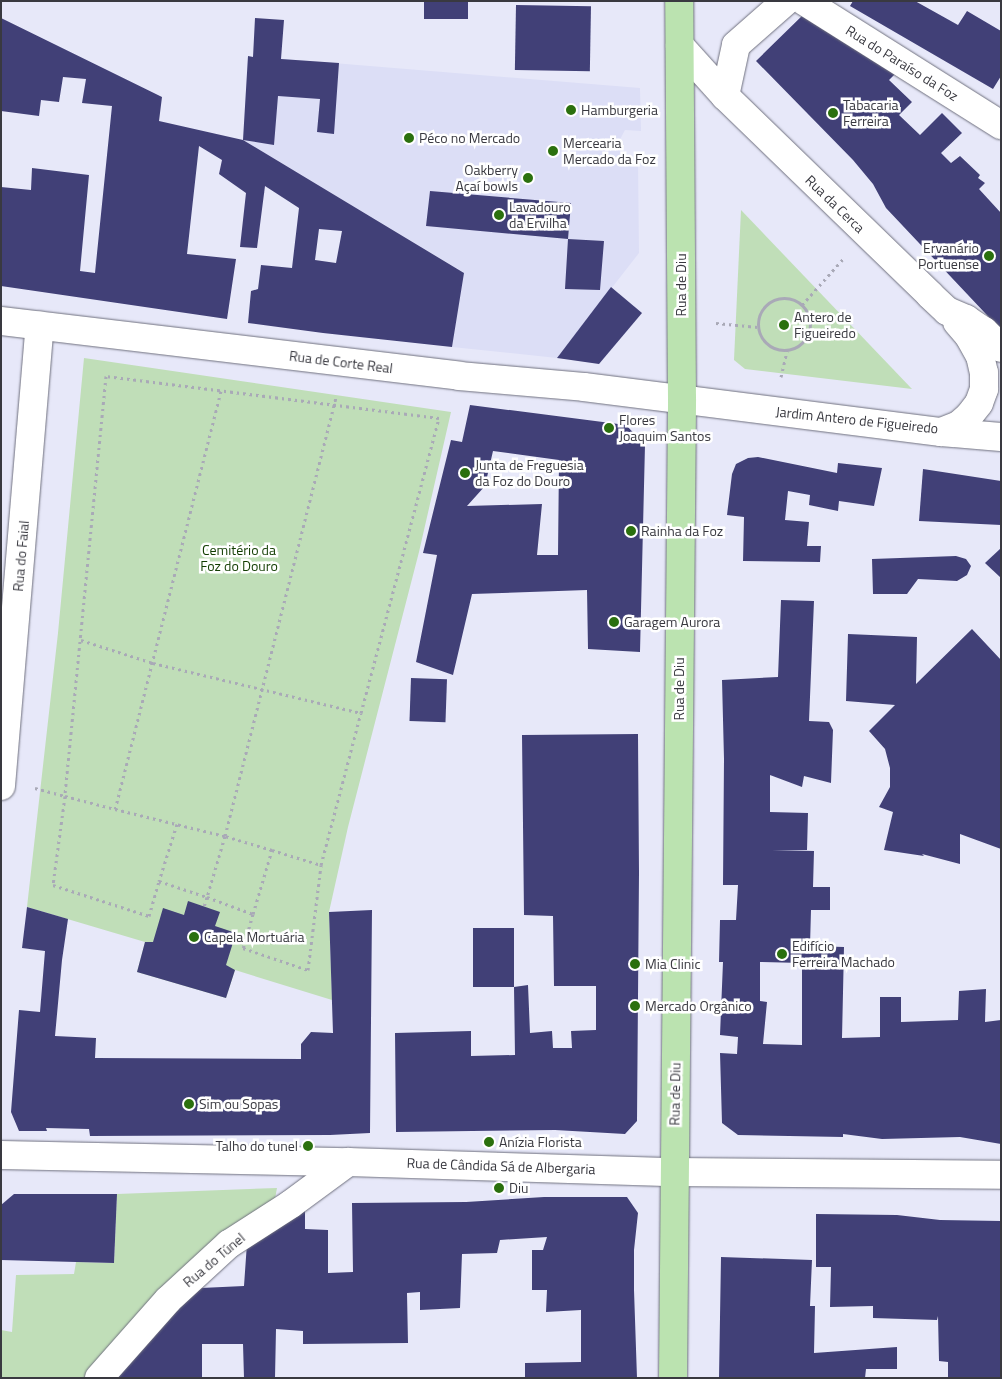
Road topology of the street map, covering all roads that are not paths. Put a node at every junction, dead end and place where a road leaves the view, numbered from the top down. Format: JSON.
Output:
{"nodes":[{"id":1,"x":679,"y":1,"type":"edge"},
{"id":2,"x":786,"y":1,"type":"edge"},
{"id":3,"x":804,"y":1,"type":"edge"},
{"id":4,"x":680,"y":46,"type":"junction"},
{"id":5,"x":725,"y":96,"type":"junction"},
{"id":6,"x":1001,"y":124,"type":"edge"},
{"id":7,"x":947,"y":311,"type":"junction"},
{"id":8,"x":1,"y":321,"type":"edge"},
{"id":9,"x":40,"y":326,"type":"junction"},
{"id":10,"x":1001,"y":348,"type":"edge"},
{"id":11,"x":682,"y":399,"type":"junction"},
{"id":12,"x":940,"y":432,"type":"junction"},
{"id":13,"x":1001,"y":438,"type":"edge"},
{"id":14,"x":1,"y":786,"type":"edge"},
{"id":15,"x":1,"y":1155,"type":"edge"},
{"id":16,"x":348,"y":1162,"type":"junction"},
{"id":17,"x":674,"y":1172,"type":"junction"},
{"id":18,"x":1001,"y":1175,"type":"edge"},
{"id":19,"x":98,"y":1378,"type":"edge"},
{"id":20,"x":673,"y":1378,"type":"edge"}],
"edges":[{"from":1,"to":4,"type":"main road","name":"Rua de Diu"},
{"from":2,"to":5,"type":"street"},
{"from":3,"to":6,"type":"street","name":"Rua do Paraíso da Foz"},
{"from":4,"to":5,"type":"street","name":"Rua da Cerca"},
{"from":4,"to":11,"type":"main road","name":"Rua de Diu"},
{"from":5,"to":7,"type":"street","name":"Rua da Cerca"},
{"from":7,"to":10,"type":"street","name":"Rua da Cerca"},
{"from":7,"to":12,"type":"street","name":"Jardim Antero de Figueiredo"},
{"from":8,"to":9,"type":"street","name":"Rua de Corte Real"},
{"from":9,"to":11,"type":"street","name":"Rua de Corte Real"},
{"from":9,"to":14,"type":"street","name":"Rua do Faial"},
{"from":11,"to":12,"type":"street","name":"Jardim Antero de Figueiredo"},
{"from":11,"to":17,"type":"main road","name":"Rua de Diu"},
{"from":12,"to":13,"type":"street"},
{"from":15,"to":16,"type":"street","name":"Rua de Cândida Sá de Albergaria"},
{"from":16,"to":17,"type":"street","name":"Rua de Cândida Sá de Albergaria"},
{"from":16,"to":19,"type":"street","name":"Rua do Túnel"},
{"from":17,"to":18,"type":"street","name":"Rua de Cândida Sá de Albergaria"},
{"from":17,"to":20,"type":"main road","name":"Rua de Diu"}]}
